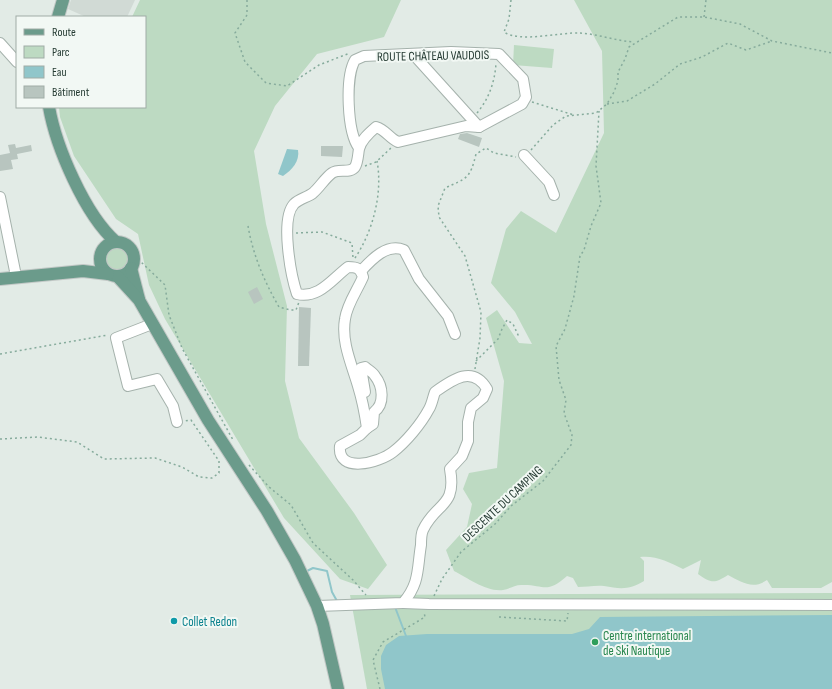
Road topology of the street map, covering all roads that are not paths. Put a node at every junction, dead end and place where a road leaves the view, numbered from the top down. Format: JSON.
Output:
{"nodes":[{"id":1,"x":63,"y":0,"type":"edge"},
{"id":2,"x":58,"y":16,"type":"edge"},
{"id":3,"x":0,"y":43,"type":"edge"},
{"id":4,"x":414,"y":54,"type":"junction"},
{"id":5,"x":16,"y":61,"type":"edge"},
{"id":6,"x":49,"y":108,"type":"edge"},
{"id":7,"x":479,"y":127,"type":"junction"},
{"id":8,"x":359,"y":148,"type":"junction"},
{"id":9,"x":524,"y":155,"type":"road end"},
{"id":10,"x":554,"y":195,"type":"dead end"},
{"id":11,"x":0,"y":197,"type":"edge"},
{"id":12,"x":96,"y":221,"type":"junction"},
{"id":13,"x":116,"y":242,"type":"junction"},
{"id":14,"x":101,"y":255,"type":"junction"},
{"id":15,"x":132,"y":265,"type":"junction"},
{"id":16,"x":361,"y":270,"type":"junction"},
{"id":17,"x":83,"y":271,"type":"junction"},
{"id":18,"x":112,"y":275,"type":"junction"},
{"id":19,"x":16,"y":276,"type":"junction"},
{"id":20,"x":0,"y":279,"type":"edge"},
{"id":21,"x":139,"y":300,"type":"junction"},
{"id":22,"x":152,"y":324,"type":"junction"},
{"id":23,"x":455,"y":334,"type":"dead end"},
{"id":24,"x":362,"y":401,"type":"junction"},
{"id":25,"x":177,"y":422,"type":"road end"},
{"id":26,"x":367,"y":428,"type":"junction"},
{"id":27,"x":403,"y":603,"type":"junction"},
{"id":28,"x":832,"y":605,"type":"edge"},
{"id":29,"x":317,"y":606,"type":"junction"},
{"id":30,"x":338,"y":689,"type":"edge"}],
"edges":[{"from":1,"to":2,"type":"main road"},
{"from":3,"to":5,"type":"lane"},
{"from":4,"to":7,"type":"lane"},
{"from":4,"to":7,"type":"lane","name":"ROUTE CHÂTEAU VAUDOIS"},
{"from":4,"to":8,"type":"lane","name":"ROUTE CHÂTEAU VAUDOIS"},
{"from":6,"to":12,"type":"main road"},
{"from":7,"to":8,"type":"lane"},
{"from":8,"to":16,"type":"lane"},
{"from":9,"to":10,"type":"lane"},
{"from":11,"to":19,"type":"lane"},
{"from":12,"to":13,"type":"main road"},
{"from":12,"to":14,"type":"main road"},
{"from":13,"to":14,"type":"main road"},
{"from":13,"to":15,"type":"main road"},
{"from":14,"to":17,"type":"main road"},
{"from":14,"to":18,"type":"main road"},
{"from":15,"to":18,"type":"main road"},
{"from":15,"to":21,"type":"main road"},
{"from":16,"to":23,"type":"lane"},
{"from":16,"to":24,"type":"lane"},
{"from":17,"to":18,"type":"main road"},
{"from":17,"to":19,"type":"main road"},
{"from":18,"to":21,"type":"main road"},
{"from":19,"to":20,"type":"main road"},
{"from":21,"to":22,"type":"main road"},
{"from":22,"to":25,"type":"lane"},
{"from":22,"to":29,"type":"main road"},
{"from":24,"to":26,"type":"lane"},
{"from":24,"to":26,"type":"lane"},
{"from":26,"to":27,"type":"lane"},
{"from":27,"to":28,"type":"lane"},
{"from":27,"to":29,"type":"lane"},
{"from":29,"to":30,"type":"main road"}]}
